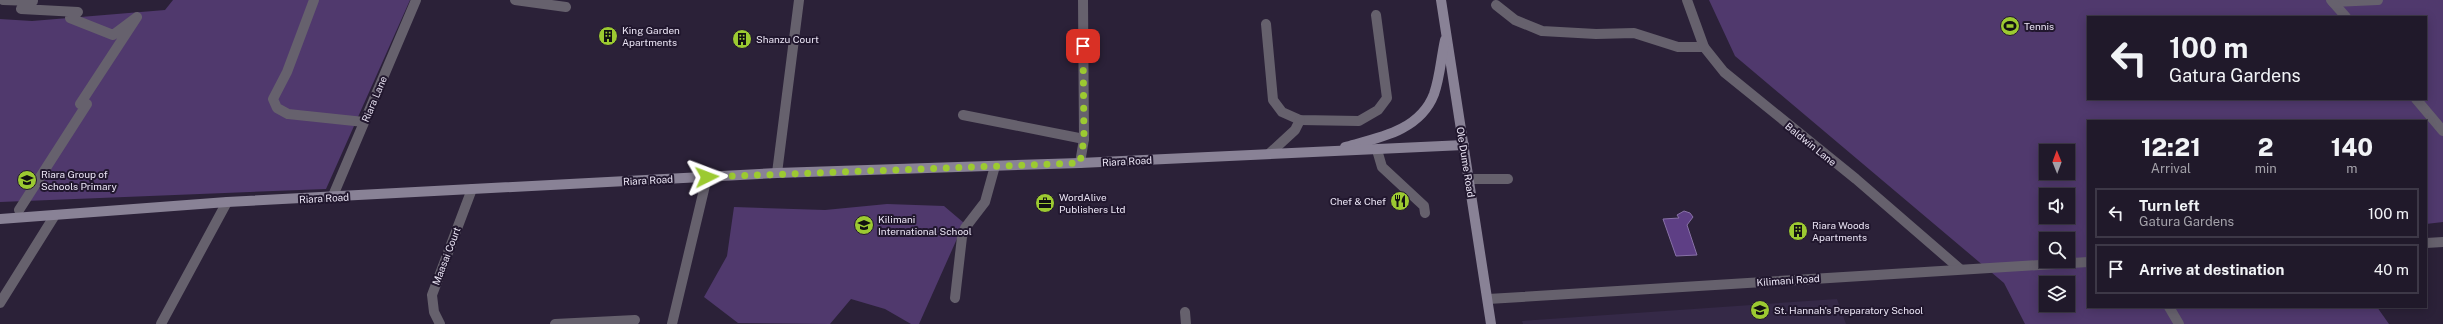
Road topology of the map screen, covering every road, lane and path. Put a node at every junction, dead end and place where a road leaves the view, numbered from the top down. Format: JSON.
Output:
{"nodes":[{"id":1,"x":3,"y":0,"type":"edge"},
{"id":2,"x":314,"y":0,"type":"edge"},
{"id":3,"x":416,"y":0,"type":"edge"},
{"id":4,"x":515,"y":0,"type":"edge"},
{"id":5,"x":799,"y":0,"type":"edge"},
{"id":6,"x":1083,"y":0,"type":"edge"},
{"id":7,"x":1441,"y":0,"type":"edge"},
{"id":8,"x":1687,"y":0,"type":"edge"},
{"id":9,"x":2378,"y":0,"type":"edge"},
{"id":10,"x":2332,"y":1,"type":"edge"},
{"id":11,"x":1496,"y":5,"type":"dead end"},
{"id":12,"x":566,"y":7,"type":"dead end"},
{"id":13,"x":1376,"y":15,"type":"dead end"},
{"id":14,"x":2345,"y":16,"type":"edge"},
{"id":15,"x":1266,"y":24,"type":"dead end"},
{"id":16,"x":1446,"y":34,"type":"junction"},
{"id":17,"x":1704,"y":47,"type":"junction"},
{"id":18,"x":2417,"y":100,"type":"edge"},
{"id":19,"x":963,"y":115,"type":"dead end"},
{"id":20,"x":1300,"y":120,"type":"junction"},
{"id":21,"x":364,"y":122,"type":"junction"},
{"id":22,"x":2443,"y":131,"type":"edge"},
{"id":23,"x":1084,"y":139,"type":"junction"},
{"id":24,"x":1464,"y":145,"type":"junction"},
{"id":25,"x":1377,"y":150,"type":"junction"},
{"id":26,"x":1332,"y":151,"type":"junction"},
{"id":27,"x":1270,"y":153,"type":"junction"},
{"id":28,"x":1080,"y":163,"type":"junction"},
{"id":29,"x":995,"y":166,"type":"junction"},
{"id":30,"x":777,"y":173,"type":"junction"},
{"id":31,"x":707,"y":177,"type":"junction"},
{"id":32,"x":1469,"y":179,"type":"junction"},
{"id":33,"x":1508,"y":179,"type":"dead end"},
{"id":34,"x":472,"y":189,"type":"junction"},
{"id":35,"x":332,"y":198,"type":"junction"},
{"id":36,"x":227,"y":202,"type":"junction"},
{"id":37,"x":19,"y":210,"type":"dead end"},
{"id":38,"x":1425,"y":213,"type":"dead end"},
{"id":39,"x":55,"y":215,"type":"junction"},
{"id":40,"x":0,"y":219,"type":"edge"},
{"id":41,"x":2443,"y":242,"type":"edge"},
{"id":42,"x":2427,"y":243,"type":"edge"},
{"id":43,"x":2087,"y":262,"type":"edge"},
{"id":44,"x":1960,"y":269,"type":"junction"},
{"id":45,"x":955,"y":298,"type":"dead end"},
{"id":46,"x":1488,"y":299,"type":"junction"},
{"id":47,"x":0,"y":303,"type":"edge"},
{"id":48,"x":2170,"y":308,"type":"edge"},
{"id":49,"x":1185,"y":312,"type":"dead end"},
{"id":50,"x":635,"y":320,"type":"dead end"},
{"id":51,"x":161,"y":324,"type":"edge"},
{"id":52,"x":440,"y":324,"type":"edge"},
{"id":53,"x":555,"y":324,"type":"edge"},
{"id":54,"x":672,"y":324,"type":"edge"},
{"id":55,"x":1186,"y":324,"type":"edge"},
{"id":56,"x":1491,"y":324,"type":"edge"},
{"id":57,"x":2179,"y":324,"type":"edge"}],
"edges":[{"from":1,"to":37,"type":"street"},
{"from":2,"to":21,"type":"street"},
{"from":3,"to":21,"type":"street","name":"Riara Lane"},
{"from":4,"to":12,"type":"street"},
{"from":5,"to":30,"type":"street"},
{"from":6,"to":23,"type":"street"},
{"from":7,"to":16,"type":"street","name":"Ole Dume Road"},
{"from":8,"to":17,"type":"street","name":"Baldwin Lane"},
{"from":9,"to":10,"type":"street"},
{"from":10,"to":14,"type":"street"},
{"from":11,"to":17,"type":"street"},
{"from":13,"to":20,"type":"street"},
{"from":15,"to":20,"type":"street"},
{"from":16,"to":24,"type":"street","name":"Ole Dume Road"},
{"from":16,"to":26,"type":"street"},
{"from":17,"to":44,"type":"street","name":"Baldwin Lane"},
{"from":18,"to":22,"type":"street"},
{"from":19,"to":23,"type":"street"},
{"from":20,"to":27,"type":"street"},
{"from":21,"to":35,"type":"street","name":"Riara Lane"},
{"from":23,"to":28,"type":"street"},
{"from":24,"to":25,"type":"street","name":"Riara Road"},
{"from":24,"to":32,"type":"street","name":"Ole Dume Road"},
{"from":25,"to":26,"type":"street","name":"Riara Road"},
{"from":25,"to":38,"type":"street"},
{"from":26,"to":27,"type":"street","name":"Riara Road"},
{"from":27,"to":28,"type":"street","name":"Riara Road"},
{"from":28,"to":29,"type":"street","name":"Riara Road"},
{"from":29,"to":30,"type":"street","name":"Riara Road"},
{"from":29,"to":45,"type":"street"},
{"from":30,"to":31,"type":"street","name":"Riara Road"},
{"from":31,"to":34,"type":"street","name":"Riara Road"},
{"from":31,"to":54,"type":"street"},
{"from":32,"to":33,"type":"street"},
{"from":32,"to":46,"type":"street","name":"Ole Dume Road"},
{"from":34,"to":35,"type":"street","name":"Riara Road"},
{"from":34,"to":52,"type":"street","name":"Maasai Court"},
{"from":35,"to":36,"type":"street","name":"Riara Road"},
{"from":36,"to":39,"type":"street","name":"Riara Road"},
{"from":36,"to":51,"type":"street"},
{"from":39,"to":40,"type":"street","name":"Riara Road"},
{"from":39,"to":47,"type":"street"},
{"from":41,"to":42,"type":"street"},
{"from":43,"to":44,"type":"street","name":"Kilimani Road"},
{"from":44,"to":46,"type":"street","name":"Kilimani Road"},
{"from":46,"to":56,"type":"street","name":"Ole Dume Road"},
{"from":48,"to":57,"type":"street"},
{"from":49,"to":55,"type":"street"},
{"from":50,"to":53,"type":"street"}]}
